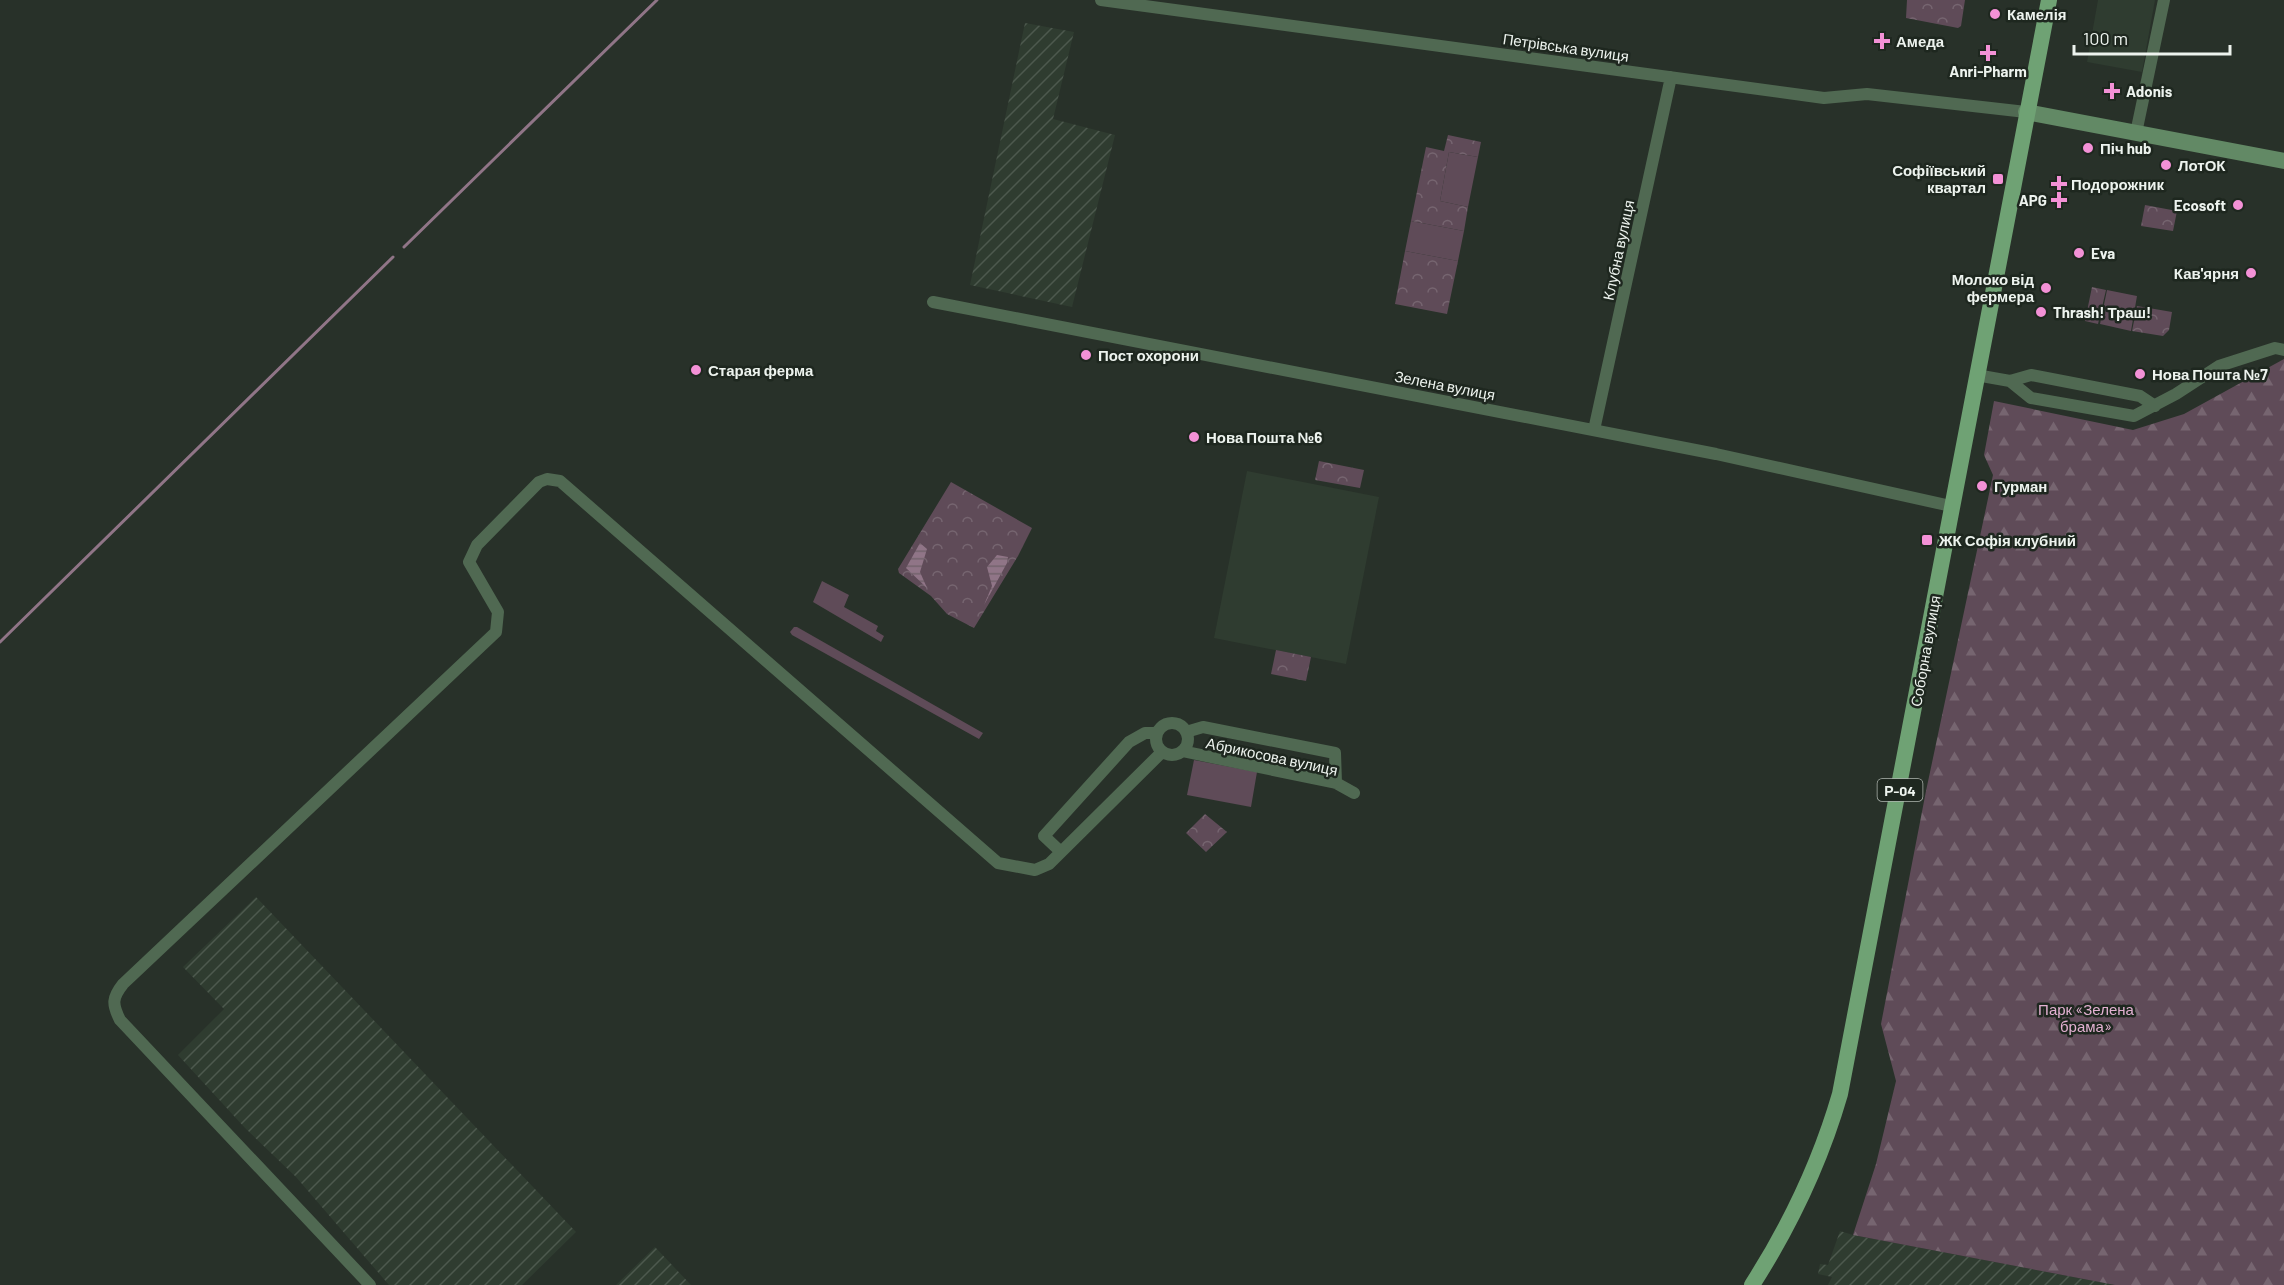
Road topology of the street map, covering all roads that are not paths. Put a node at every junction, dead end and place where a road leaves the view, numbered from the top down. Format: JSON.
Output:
{"nodes":[{"id":1,"x":1101,"y":0,"type":"edge"},
{"id":2,"x":2049,"y":0,"type":"edge"},
{"id":3,"x":2164,"y":0,"type":"edge"},
{"id":4,"x":1671,"y":77,"type":"junction"},
{"id":5,"x":2026,"y":112,"type":"junction"},
{"id":6,"x":2136,"y":133,"type":"junction"},
{"id":7,"x":2284,"y":161,"type":"edge"},
{"id":8,"x":933,"y":302,"type":"dead end"},
{"id":9,"x":2284,"y":350,"type":"edge"},
{"id":10,"x":1976,"y":375,"type":"junction"},
{"id":11,"x":2010,"y":381,"type":"junction"},
{"id":12,"x":2154,"y":406,"type":"junction"},
{"id":13,"x":1594,"y":430,"type":"junction"},
{"id":14,"x":1951,"y":506,"type":"junction"},
{"id":15,"x":1186,"y":732,"type":"junction"},
{"id":16,"x":1157,"y":734,"type":"junction"},
{"id":17,"x":1182,"y":751,"type":"junction"},
{"id":18,"x":1162,"y":752,"type":"junction"},
{"id":19,"x":1336,"y":783,"type":"junction"},
{"id":20,"x":1354,"y":793,"type":"dead end"},
{"id":21,"x":1061,"y":852,"type":"junction"},
{"id":22,"x":370,"y":1285,"type":"edge"},
{"id":23,"x":1752,"y":1285,"type":"edge"}],
"edges":[{"from":1,"to":4,"type":"street","name":"Петрівська вулиця"},
{"from":2,"to":5,"type":"main road","name":"Соборна вулиця","number":"Р-04"},
{"from":3,"to":6,"type":"street"},
{"from":4,"to":5,"type":"street","name":"Петрівська вулиця"},
{"from":4,"to":13,"type":"street","name":"Клубна вулиця"},
{"from":5,"to":6,"type":"main road"},
{"from":5,"to":10,"type":"main road","name":"Соборна вулиця","number":"Р-04"},
{"from":6,"to":7,"type":"main road"},
{"from":8,"to":13,"type":"street","name":"Зелена вулиця"},
{"from":9,"to":12,"type":"street"},
{"from":10,"to":11,"type":"street"},
{"from":10,"to":14,"type":"main road","name":"Соборна вулиця","number":"Р-04"},
{"from":11,"to":12,"type":"street"},
{"from":11,"to":12,"type":"street"},
{"from":13,"to":14,"type":"street","name":"Зелена вулиця"},
{"from":14,"to":23,"type":"main road","name":"Соборна вулиця","number":"Р-04"},
{"from":15,"to":16,"type":"street"},
{"from":15,"to":17,"type":"street"},
{"from":15,"to":19,"type":"street","name":"Абрикосова вулиця"},
{"from":16,"to":18,"type":"street"},
{"from":16,"to":21,"type":"street"},
{"from":17,"to":18,"type":"street"},
{"from":17,"to":19,"type":"street","name":"Абрикосова вулиця"},
{"from":18,"to":21,"type":"street"},
{"from":19,"to":20,"type":"street","name":"Абрикосова вулиця"},
{"from":21,"to":22,"type":"street"}]}
